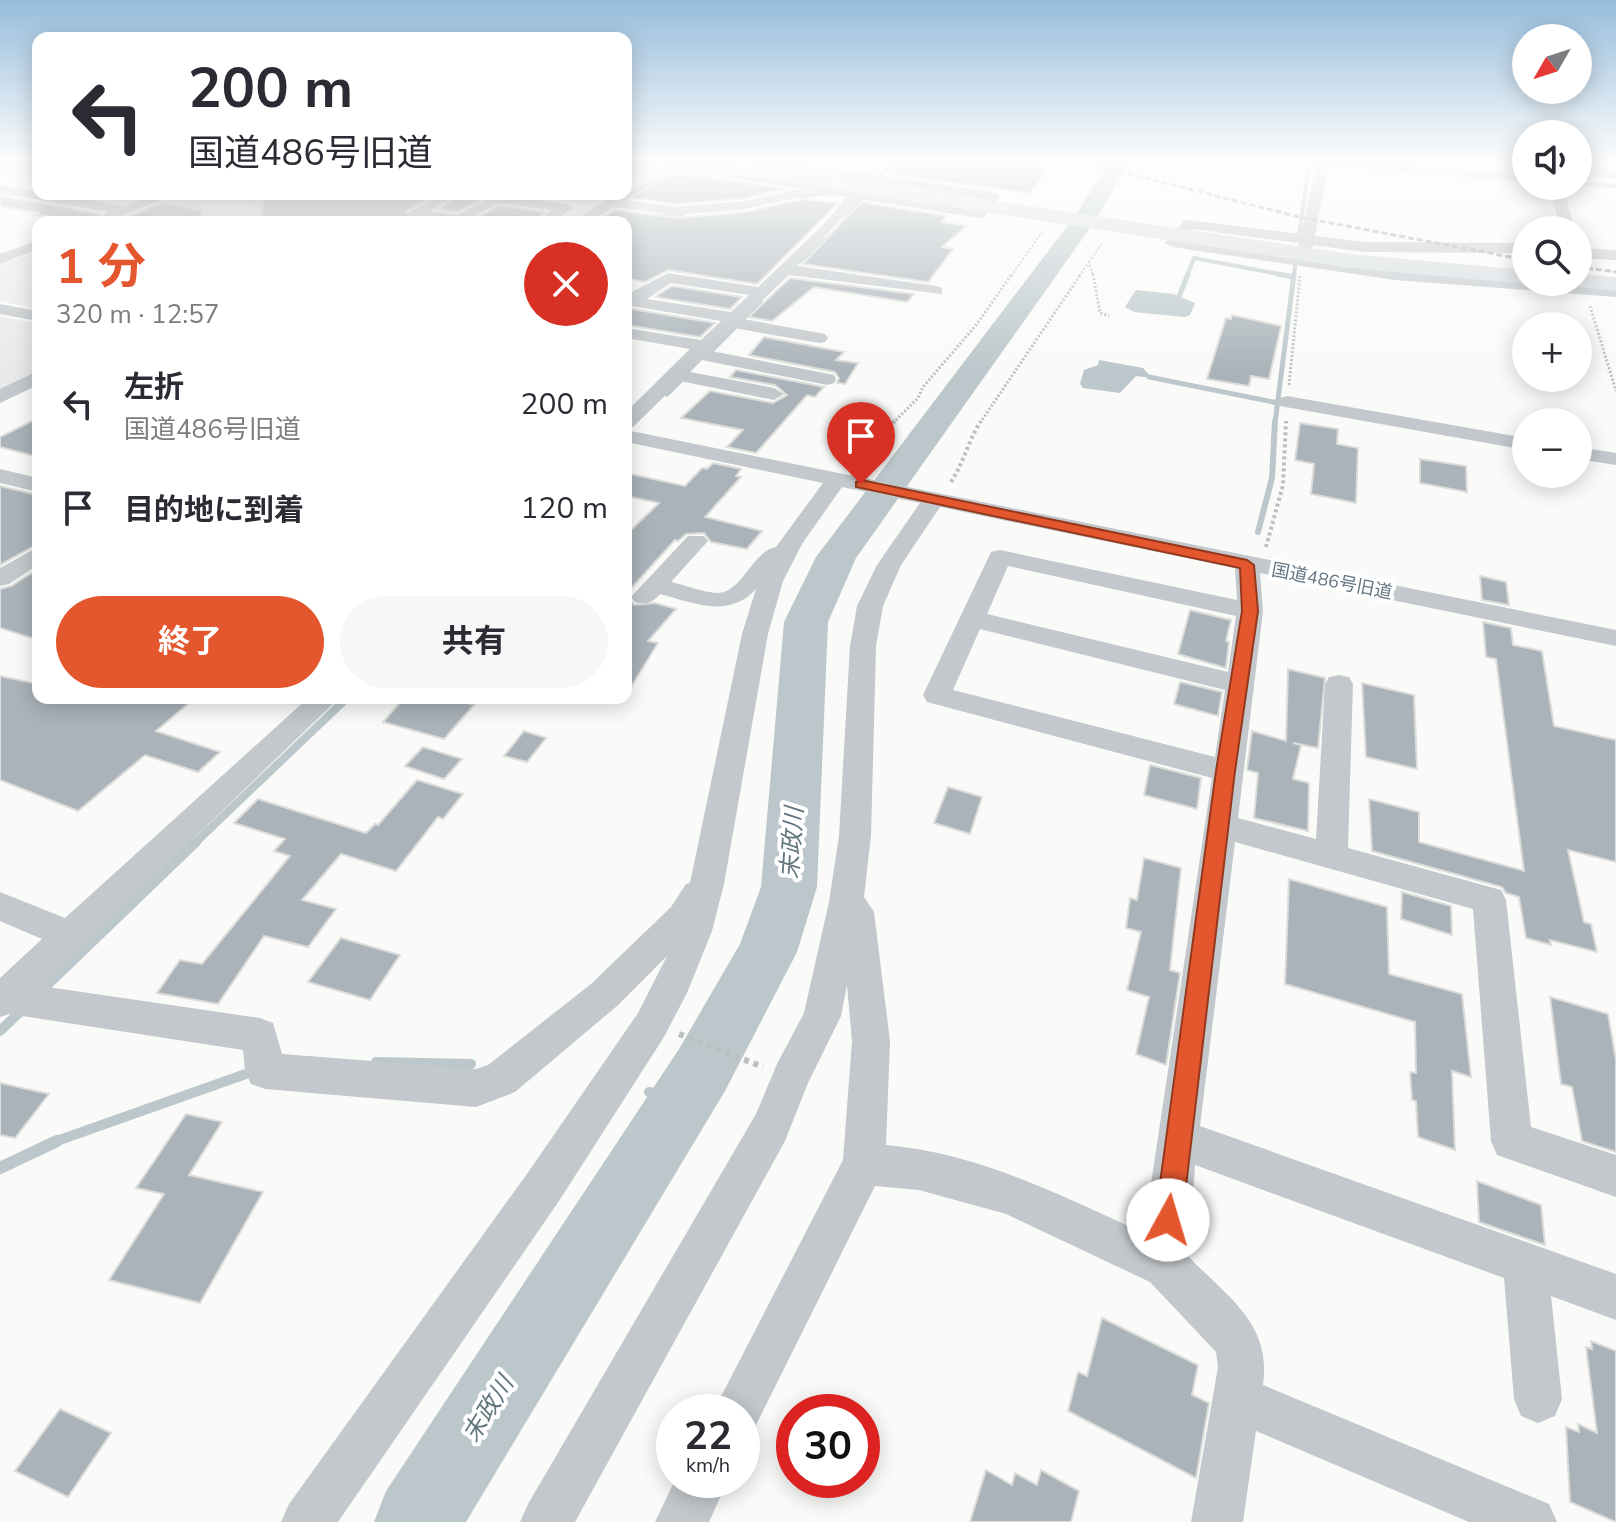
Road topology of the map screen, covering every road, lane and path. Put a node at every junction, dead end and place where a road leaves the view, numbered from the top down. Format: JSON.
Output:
{"nodes":[{"id":1,"x":825,"y":231,"type":"edge"},
{"id":2,"x":1046,"y":231,"type":"edge"},
{"id":3,"x":1150,"y":231,"type":"edge"},
{"id":4,"x":1183,"y":231,"type":"edge"},
{"id":5,"x":1238,"y":231,"type":"edge"},
{"id":6,"x":1310,"y":231,"type":"edge"},
{"id":7,"x":1308,"y":241,"type":"junction"},
{"id":8,"x":32,"y":246,"type":"edge"},
{"id":9,"x":1512,"y":248,"type":"edge"},
{"id":10,"x":1592,"y":254,"type":"edge"},
{"id":11,"x":1616,"y":255,"type":"edge"},
{"id":12,"x":0,"y":259,"type":"edge"},
{"id":13,"x":1301,"y":263,"type":"junction"},
{"id":14,"x":789,"y":270,"type":"junction"},
{"id":15,"x":1512,"y":276,"type":"edge"},
{"id":16,"x":1512,"y":280,"type":"edge"},
{"id":17,"x":1592,"y":280,"type":"edge"},
{"id":18,"x":1592,"y":282,"type":"edge"},
{"id":19,"x":1616,"y":284,"type":"edge"},
{"id":20,"x":936,"y":291,"type":"dead end"},
{"id":21,"x":761,"y":292,"type":"junction"},
{"id":22,"x":1616,"y":292,"type":"edge"},
{"id":23,"x":1587,"y":296,"type":"edge"},
{"id":24,"x":632,"y":299,"type":"edge"},
{"id":25,"x":632,"y":302,"type":"edge"},
{"id":26,"x":0,"y":309,"type":"edge"},
{"id":27,"x":32,"y":315,"type":"edge"},
{"id":28,"x":1109,"y":316,"type":"dead end"},
{"id":29,"x":735,"y":322,"type":"junction"},
{"id":30,"x":632,"y":335,"type":"edge"},
{"id":31,"x":819,"y":338,"type":"dead end"},
{"id":32,"x":703,"y":353,"type":"junction"},
{"id":33,"x":682,"y":376,"type":"junction"},
{"id":34,"x":827,"y":379,"type":"dead end"},
{"id":35,"x":32,"y":380,"type":"edge"},
{"id":36,"x":1616,"y":391,"type":"edge"},
{"id":37,"x":774,"y":394,"type":"dead end"},
{"id":38,"x":0,"y":397,"type":"edge"},
{"id":39,"x":1287,"y":402,"type":"junction"},
{"id":40,"x":632,"y":418,"type":"edge"},
{"id":41,"x":632,"y":437,"type":"edge"},
{"id":42,"x":1512,"y":442,"type":"edge"},
{"id":43,"x":1592,"y":455,"type":"edge"},
{"id":44,"x":1616,"y":459,"type":"edge"},
{"id":45,"x":0,"y":476,"type":"edge"},
{"id":46,"x":849,"y":482,"type":"junction"},
{"id":47,"x":32,"y":484,"type":"edge"},
{"id":48,"x":920,"y":497,"type":"junction"},
{"id":49,"x":696,"y":541,"type":"dead end"},
{"id":50,"x":790,"y":543,"type":"junction"},
{"id":51,"x":1254,"y":566,"type":"junction"},
{"id":52,"x":1250,"y":611,"type":"junction"},
{"id":53,"x":973,"y":619,"type":"junction"},
{"id":54,"x":1616,"y":638,"type":"edge"},
{"id":55,"x":1239,"y":684,"type":"junction"},
{"id":56,"x":1339,"y":684,"type":"dead end"},
{"id":57,"x":319,"y":704,"type":"edge"},
{"id":58,"x":1226,"y":771,"type":"junction"},
{"id":59,"x":1221,"y":826,"type":"junction"},
{"id":60,"x":1331,"y":856,"type":"junction"},
{"id":61,"x":707,"y":884,"type":"junction"},
{"id":62,"x":846,"y":902,"type":"junction"},
{"id":63,"x":0,"y":906,"type":"edge"},
{"id":64,"x":69,"y":935,"type":"junction"},
{"id":65,"x":17,"y":1000,"type":"edge"},
{"id":66,"x":666,"y":1029,"type":"dead end"},
{"id":67,"x":774,"y":1071,"type":"dead end"},
{"id":68,"x":1180,"y":1139,"type":"junction"},
{"id":69,"x":864,"y":1164,"type":"junction"},
{"id":70,"x":1616,"y":1176,"type":"edge"},
{"id":71,"x":1525,"y":1264,"type":"junction"},
{"id":72,"x":1166,"y":1266,"type":"junction"},
{"id":73,"x":1616,"y":1297,"type":"edge"},
{"id":74,"x":746,"y":1394,"type":"edge"},
{"id":75,"x":1237,"y":1398,"type":"junction"},
{"id":76,"x":1538,"y":1399,"type":"dead end"},
{"id":77,"x":694,"y":1498,"type":"edge"},
{"id":78,"x":307,"y":1522,"type":"edge"},
{"id":79,"x":546,"y":1522,"type":"edge"},
{"id":80,"x":681,"y":1522,"type":"edge"},
{"id":81,"x":1217,"y":1522,"type":"edge"},
{"id":82,"x":1531,"y":1522,"type":"edge"}],
"edges":[{"from":1,"to":14,"type":"street"},
{"from":2,"to":46,"type":"path"},
{"from":3,"to":15,"type":"highway"},
{"from":4,"to":13,"type":"street"},
{"from":5,"to":7,"type":"street"},
{"from":6,"to":7,"type":"street"},
{"from":7,"to":9,"type":"street"},
{"from":7,"to":13,"type":"street"},
{"from":8,"to":12,"type":"street"},
{"from":10,"to":11,"type":"street"},
{"from":13,"to":16,"type":"street"},
{"from":13,"to":39,"type":"path"},
{"from":14,"to":20,"type":"street"},
{"from":14,"to":21,"type":"street"},
{"from":17,"to":19,"type":"highway"},
{"from":18,"to":22,"type":"street"},
{"from":21,"to":24,"type":"street"},
{"from":21,"to":29,"type":"street"},
{"from":23,"to":36,"type":"path"},
{"from":25,"to":29,"type":"street"},
{"from":26,"to":27,"type":"street"},
{"from":28,"to":48,"type":"path"},
{"from":29,"to":31,"type":"street"},
{"from":29,"to":32,"type":"street"},
{"from":30,"to":32,"type":"street"},
{"from":32,"to":33,"type":"street"},
{"from":32,"to":34,"type":"street"},
{"from":33,"to":37,"type":"street"},
{"from":33,"to":40,"type":"street"},
{"from":35,"to":38,"type":"street"},
{"from":39,"to":42,"type":"street"},
{"from":39,"to":51,"type":"path"},
{"from":41,"to":46,"type":"street","name":"国道486号旧道"},
{"from":43,"to":44,"type":"street"},
{"from":45,"to":47,"type":"street"},
{"from":46,"to":48,"type":"street","name":"国道486号旧道"},
{"from":46,"to":50,"type":"street"},
{"from":48,"to":51,"type":"street","name":"国道486号旧道"},
{"from":48,"to":62,"type":"street"},
{"from":49,"to":50,"type":"street"},
{"from":50,"to":61,"type":"street"},
{"from":51,"to":52,"type":"street"},
{"from":51,"to":54,"type":"street","name":"国道486号旧道"},
{"from":52,"to":53,"type":"street"},
{"from":52,"to":55,"type":"street"},
{"from":53,"to":55,"type":"street"},
{"from":53,"to":58,"type":"street"},
{"from":55,"to":58,"type":"street"},
{"from":56,"to":60,"type":"street"},
{"from":57,"to":64,"type":"street"},
{"from":58,"to":59,"type":"street"},
{"from":59,"to":60,"type":"street"},
{"from":59,"to":68,"type":"street"},
{"from":60,"to":70,"type":"street"},
{"from":61,"to":65,"type":"street"},
{"from":61,"to":78,"type":"street"},
{"from":62,"to":69,"type":"street"},
{"from":62,"to":79,"type":"street"},
{"from":63,"to":64,"type":"street"},
{"from":64,"to":65,"type":"street"},
{"from":66,"to":67,"type":"path"},
{"from":68,"to":71,"type":"street"},
{"from":68,"to":72,"type":"street"},
{"from":69,"to":72,"type":"street"},
{"from":69,"to":74,"type":"street"},
{"from":71,"to":73,"type":"street"},
{"from":71,"to":76,"type":"street"},
{"from":72,"to":75,"type":"street"},
{"from":75,"to":81,"type":"street"},
{"from":75,"to":82,"type":"street"},
{"from":77,"to":80,"type":"street"}]}
